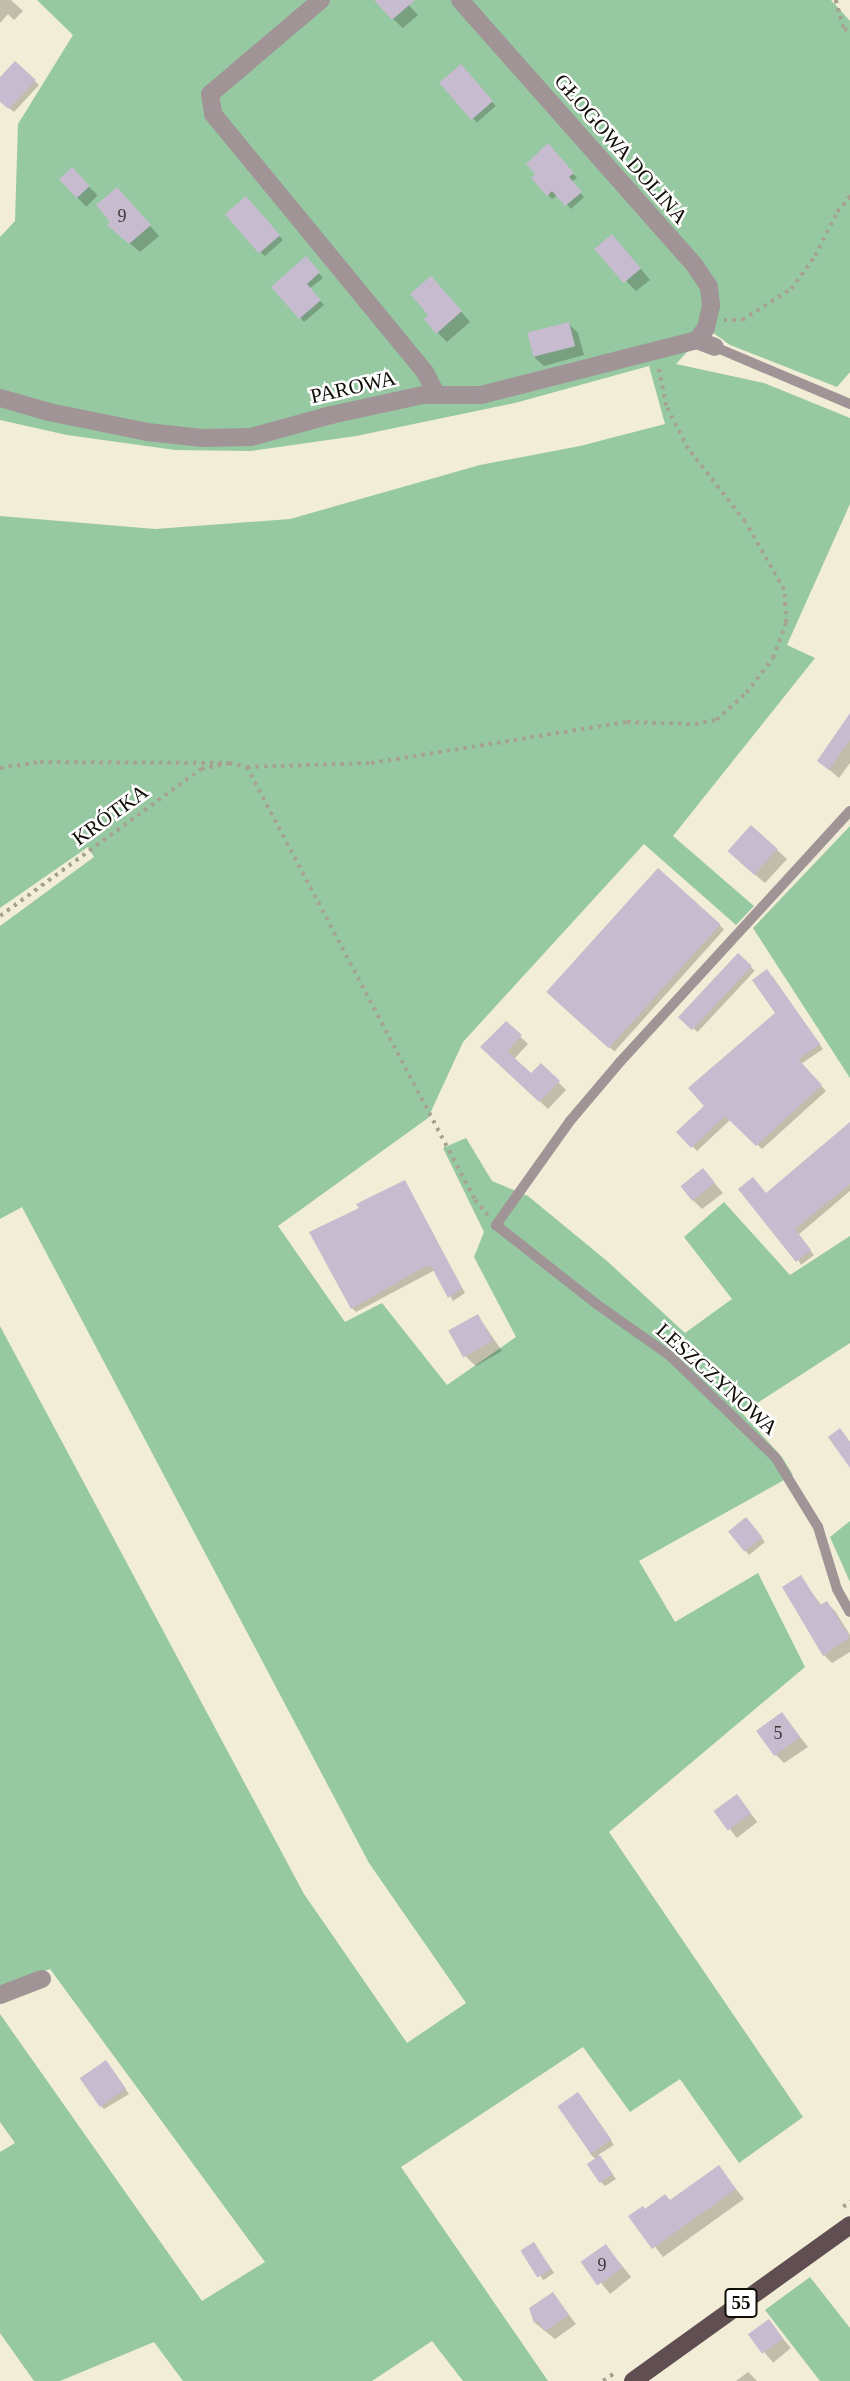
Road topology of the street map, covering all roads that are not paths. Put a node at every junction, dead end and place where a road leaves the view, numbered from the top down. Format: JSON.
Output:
{"nodes":[{"id":1,"x":320,"y":0,"type":"edge"},
{"id":2,"x":460,"y":0,"type":"edge"},
{"id":3,"x":702,"y":334,"type":"junction"},
{"id":4,"x":715,"y":347,"type":"joint"},
{"id":5,"x":436,"y":394,"type":"junction"},
{"id":6,"x":0,"y":398,"type":"edge"},
{"id":7,"x":850,"y":404,"type":"edge"},
{"id":8,"x":850,"y":811,"type":"edge"},
{"id":9,"x":850,"y":1612,"type":"edge"},
{"id":10,"x":42,"y":1979,"type":"dead end"},
{"id":11,"x":0,"y":1994,"type":"edge"},
{"id":12,"x":850,"y":2225,"type":"edge"},
{"id":13,"x":633,"y":2381,"type":"edge"}],
"edges":[{"from":1,"to":5,"type":"street"},
{"from":2,"to":3,"type":"street","name":"GŁOGOWA DOLINA"},
{"from":3,"to":4,"type":"street"},
{"from":3,"to":5,"type":"street","name":"PAROWA"},
{"from":4,"to":7,"type":"lane"},
{"from":5,"to":6,"type":"street","name":"PAROWA"},
{"from":8,"to":9,"type":"lane","name":"LESZCZYNOWA"},
{"from":10,"to":11,"type":"street"},
{"from":12,"to":13,"type":"main road","number":"55"}]}
